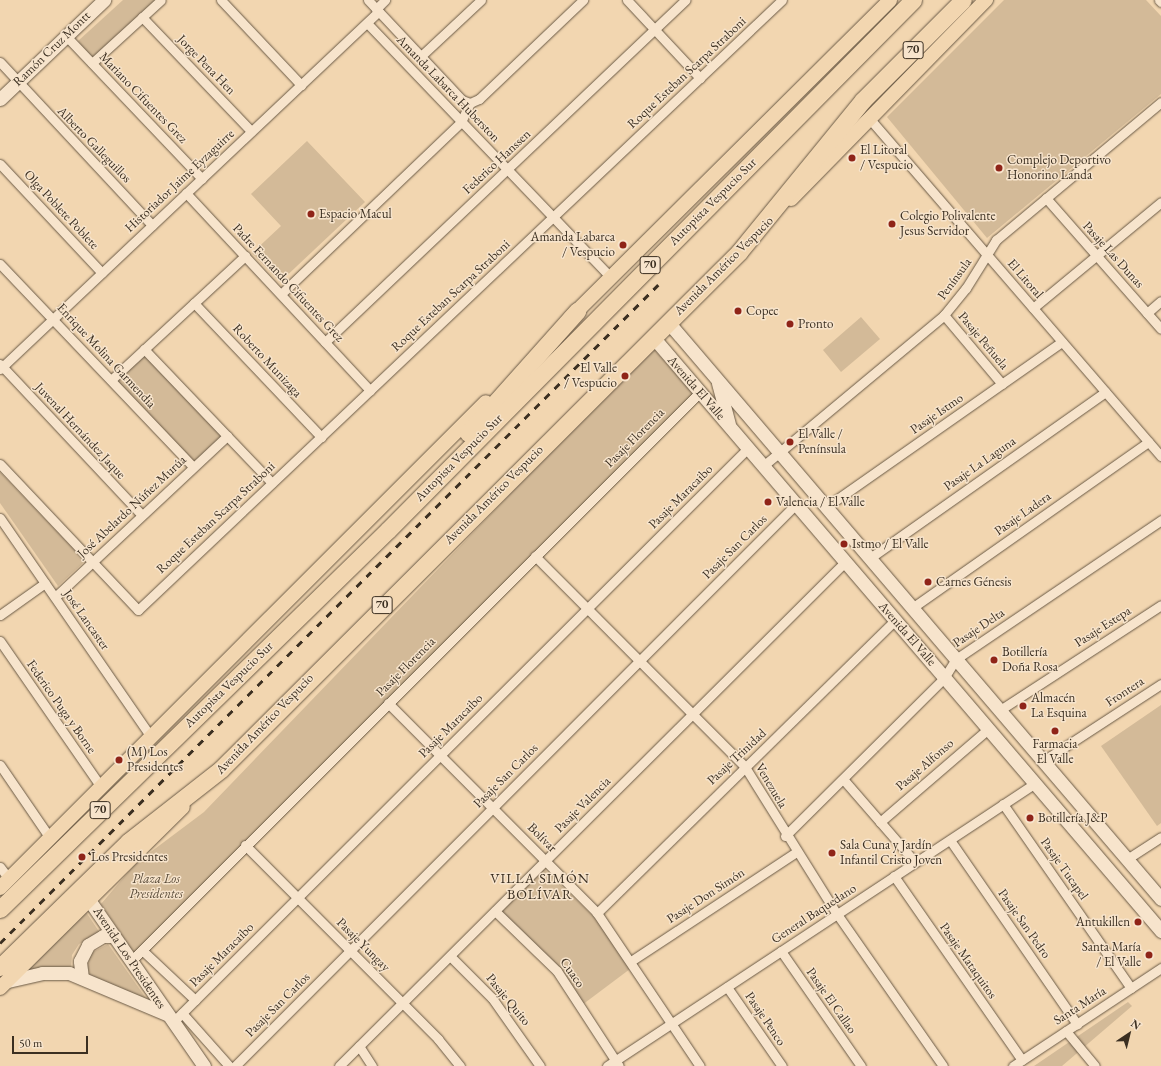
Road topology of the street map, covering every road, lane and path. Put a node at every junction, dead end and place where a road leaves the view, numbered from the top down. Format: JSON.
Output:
{"nodes":[{"id":1,"x":104,"y":0,"type":"edge"},
{"id":2,"x":161,"y":0,"type":"edge"},
{"id":3,"x":221,"y":0,"type":"edge"},
{"id":4,"x":368,"y":0,"type":"edge"},
{"id":5,"x":386,"y":0,"type":"edge"},
{"id":6,"x":481,"y":0,"type":"edge"},
{"id":7,"x":583,"y":0,"type":"edge"},
{"id":8,"x":627,"y":0,"type":"edge"},
{"id":9,"x":686,"y":0,"type":"edge"},
{"id":10,"x":782,"y":0,"type":"edge"},
{"id":11,"x":890,"y":0,"type":"edge"},
{"id":12,"x":913,"y":0,"type":"edge"},
{"id":13,"x":963,"y":0,"type":"edge"},
{"id":14,"x":986,"y":0,"type":"edge"},
{"id":15,"x":1159,"y":0,"type":"edge"},
{"id":16,"x":1161,"y":2,"type":"edge"},
{"id":17,"x":377,"y":10,"type":"junction"},
{"id":18,"x":142,"y":17,"type":"junction"},
{"id":19,"x":367,"y":22,"type":"junction"},
{"id":20,"x":655,"y":29,"type":"junction"},
{"id":21,"x":66,"y":36,"type":"junction"},
{"id":22,"x":421,"y":56,"type":"junction"},
{"id":23,"x":0,"y":62,"type":"edge"},
{"id":24,"x":92,"y":63,"type":"junction"},
{"id":25,"x":700,"y":78,"type":"junction"},
{"id":26,"x":17,"y":83,"type":"junction"},
{"id":27,"x":301,"y":84,"type":"junction"},
{"id":28,"x":0,"y":99,"type":"edge"},
{"id":29,"x":1161,"y":102,"type":"edge"},
{"id":30,"x":470,"y":103,"type":"junction"},
{"id":31,"x":869,"y":118,"type":"junction"},
{"id":32,"x":461,"y":122,"type":"junction"},
{"id":33,"x":252,"y":131,"type":"junction"},
{"id":34,"x":0,"y":164,"type":"edge"},
{"id":35,"x":507,"y":170,"type":"junction"},
{"id":36,"x":202,"y":178,"type":"junction"},
{"id":37,"x":186,"y":193,"type":"junction"},
{"id":38,"x":1046,"y":198,"type":"junction"},
{"id":39,"x":1161,"y":202,"type":"edge"},
{"id":40,"x":552,"y":218,"type":"junction"},
{"id":41,"x":152,"y":225,"type":"junction"},
{"id":42,"x":738,"y":252,"type":"junction"},
{"id":43,"x":986,"y":254,"type":"junction"},
{"id":44,"x":1096,"y":255,"type":"junction"},
{"id":45,"x":245,"y":256,"type":"junction"},
{"id":46,"x":0,"y":264,"type":"edge"},
{"id":47,"x":102,"y":273,"type":"junction"},
{"id":48,"x":611,"y":277,"type":"junction"},
{"id":49,"x":281,"y":294,"type":"junction"},
{"id":50,"x":1161,"y":301,"type":"edge"},
{"id":51,"x":194,"y":303,"type":"junction"},
{"id":52,"x":1033,"y":308,"type":"junction"},
{"id":53,"x":577,"y":311,"type":"junction"},
{"id":54,"x":1147,"y":313,"type":"junction"},
{"id":55,"x":944,"y":314,"type":"junction"},
{"id":56,"x":53,"y":319,"type":"junction"},
{"id":57,"x":668,"y":322,"type":"junction"},
{"id":58,"x":1161,"y":329,"type":"edge"},
{"id":59,"x":653,"y":337,"type":"junction"},
{"id":60,"x":325,"y":342,"type":"junction"},
{"id":61,"x":1062,"y":342,"type":"junction"},
{"id":62,"x":144,"y":350,"type":"junction"},
{"id":63,"x":1,"y":367,"type":"edge"},
{"id":64,"x":716,"y":379,"type":"junction"},
{"id":65,"x":111,"y":380,"type":"junction"},
{"id":66,"x":1002,"y":384,"type":"junction"},
{"id":67,"x":370,"y":390,"type":"junction"},
{"id":68,"x":700,"y":392,"type":"junction"},
{"id":69,"x":1105,"y":392,"type":"junction"},
{"id":70,"x":730,"y":428,"type":"junction"},
{"id":71,"x":227,"y":436,"type":"junction"},
{"id":72,"x":321,"y":437,"type":"junction"},
{"id":73,"x":1148,"y":442,"type":"junction"},
{"id":74,"x":748,"y":448,"type":"junction"},
{"id":75,"x":778,"y":450,"type":"junction"},
{"id":76,"x":1161,"y":456,"type":"edge"},
{"id":77,"x":0,"y":464,"type":"edge"},
{"id":78,"x":763,"y":466,"type":"junction"},
{"id":79,"x":193,"y":467,"type":"junction"},
{"id":80,"x":272,"y":483,"type":"junction"},
{"id":81,"x":796,"y":504,"type":"junction"},
{"id":82,"x":826,"y":507,"type":"junction"},
{"id":83,"x":142,"y":515,"type":"junction"},
{"id":84,"x":0,"y":518,"type":"edge"},
{"id":85,"x":1161,"y":520,"type":"edge"},
{"id":86,"x":388,"y":530,"type":"junction"},
{"id":87,"x":535,"y":556,"type":"junction"},
{"id":88,"x":870,"y":558,"type":"junction"},
{"id":89,"x":92,"y":562,"type":"junction"},
{"id":90,"x":845,"y":562,"type":"junction"},
{"id":91,"x":45,"y":583,"type":"junction"},
{"id":92,"x":55,"y":597,"type":"junction"},
{"id":93,"x":1161,"y":605,"type":"edge"},
{"id":94,"x":912,"y":608,"type":"junction"},
{"id":95,"x":587,"y":609,"type":"junction"},
{"id":96,"x":0,"y":614,"type":"edge"},
{"id":97,"x":895,"y":620,"type":"junction"},
{"id":98,"x":0,"y":641,"type":"edge"},
{"id":99,"x":956,"y":659,"type":"junction"},
{"id":100,"x":640,"y":661,"type":"junction"},
{"id":101,"x":944,"y":678,"type":"junction"},
{"id":102,"x":1161,"y":684,"type":"edge"},
{"id":103,"x":388,"y":703,"type":"junction"},
{"id":104,"x":1000,"y":710,"type":"junction"},
{"id":105,"x":692,"y":714,"type":"junction"},
{"id":106,"x":988,"y":729,"type":"junction"},
{"id":107,"x":151,"y":737,"type":"junction"},
{"id":108,"x":440,"y":755,"type":"junction"},
{"id":109,"x":1043,"y":761,"type":"junction"},
{"id":110,"x":0,"y":765,"type":"edge"},
{"id":111,"x":745,"y":767,"type":"junction"},
{"id":112,"x":221,"y":769,"type":"junction"},
{"id":113,"x":843,"y":779,"type":"junction"},
{"id":114,"x":1034,"y":784,"type":"junction"},
{"id":115,"x":101,"y":787,"type":"junction"},
{"id":116,"x":1003,"y":804,"type":"junction"},
{"id":117,"x":493,"y":808,"type":"junction"},
{"id":118,"x":880,"y":822,"type":"junction"},
{"id":119,"x":785,"y":836,"type":"junction"},
{"id":120,"x":1161,"y":837,"type":"edge"},
{"id":121,"x":50,"y":838,"type":"junction"},
{"id":122,"x":950,"y":840,"type":"junction"},
{"id":123,"x":245,"y":846,"type":"junction"},
{"id":124,"x":796,"y":852,"type":"junction"},
{"id":125,"x":545,"y":860,"type":"junction"},
{"id":126,"x":1127,"y":860,"type":"junction"},
{"id":127,"x":915,"y":862,"type":"junction"},
{"id":128,"x":0,"y":867,"type":"edge"},
{"id":129,"x":894,"y":876,"type":"junction"},
{"id":130,"x":5,"y":883,"type":"edge"},
{"id":131,"x":298,"y":898,"type":"junction"},
{"id":132,"x":1161,"y":899,"type":"edge"},
{"id":133,"x":90,"y":900,"type":"junction"},
{"id":134,"x":0,"y":909,"type":"edge"},
{"id":135,"x":495,"y":911,"type":"junction"},
{"id":136,"x":597,"y":913,"type":"junction"},
{"id":137,"x":837,"y":914,"type":"junction"},
{"id":138,"x":1161,"y":932,"type":"edge"},
{"id":139,"x":114,"y":936,"type":"junction"},
{"id":140,"x":142,"y":950,"type":"junction"},
{"id":141,"x":350,"y":951,"type":"junction"},
{"id":142,"x":781,"y":951,"type":"junction"},
{"id":143,"x":450,"y":956,"type":"junction"},
{"id":144,"x":131,"y":961,"type":"junction"},
{"id":145,"x":631,"y":961,"type":"junction"},
{"id":146,"x":1161,"y":968,"type":"edge"},
{"id":147,"x":82,"y":978,"type":"junction"},
{"id":148,"x":3,"y":979,"type":"edge"},
{"id":149,"x":727,"y":987,"type":"junction"},
{"id":150,"x":1131,"y":988,"type":"junction"},
{"id":151,"x":195,"y":1000,"type":"junction"},
{"id":152,"x":402,"y":1003,"type":"junction"},
{"id":153,"x":182,"y":1013,"type":"junction"},
{"id":154,"x":171,"y":1019,"type":"junction"},
{"id":155,"x":672,"y":1023,"type":"junction"},
{"id":156,"x":1077,"y":1024,"type":"junction"},
{"id":157,"x":1066,"y":1031,"type":"junction"},
{"id":158,"x":359,"y":1046,"type":"junction"},
{"id":159,"x":1022,"y":1060,"type":"junction"},
{"id":160,"x":614,"y":1064,"type":"edge"},
{"id":161,"x":204,"y":1066,"type":"edge"},
{"id":162,"x":229,"y":1066,"type":"edge"},
{"id":163,"x":235,"y":1066,"type":"edge"},
{"id":164,"x":339,"y":1066,"type":"edge"},
{"id":165,"x":372,"y":1066,"type":"edge"},
{"id":166,"x":460,"y":1066,"type":"edge"},
{"id":167,"x":540,"y":1066,"type":"edge"},
{"id":168,"x":700,"y":1066,"type":"edge"},
{"id":169,"x":782,"y":1066,"type":"edge"},
{"id":170,"x":861,"y":1066,"type":"edge"},
{"id":171,"x":943,"y":1066,"type":"edge"},
{"id":172,"x":1013,"y":1066,"type":"edge"},
{"id":173,"x":1095,"y":1066,"type":"edge"}],
"edges":[{"from":1,"to":21,"type":"street","name":"Ramón Cruz Montt"},
{"from":2,"to":18,"type":"street"},
{"from":3,"to":27,"type":"street"},
{"from":4,"to":17,"type":"street","name":"Amanda Labarca Huberston"},
{"from":5,"to":17,"type":"street","name":"Historiador Jaime Eyzaguirre"},
{"from":6,"to":22,"type":"street"},
{"from":7,"to":30,"type":"street"},
{"from":8,"to":20,"type":"street"},
{"from":9,"to":20,"type":"street","name":"Federico Hanssen"},
{"from":10,"to":25,"type":"street","name":"Roque Esteban Scarpa Straboni"},
{"from":11,"to":48,"type":"main road"},
{"from":12,"to":86,"type":"highway","name":"Autopista Vespucio Sur","number":"70"},
{"from":13,"to":42,"type":"highway","number":"70"},
{"from":14,"to":31,"type":"main road","name":"Avenida Américo Vespucio"},
{"from":15,"to":16,"type":"street"},
{"from":17,"to":19,"type":"street","name":"Historiador Jaime Eyzaguirre"},
{"from":17,"to":22,"type":"street","name":"Amanda Labarca Huberston"},
{"from":18,"to":24,"type":"street"},
{"from":18,"to":33,"type":"street","name":"Jorge Pena Hen"},
{"from":19,"to":27,"type":"street","name":"Historiador Jaime Eyzaguirre"},
{"from":19,"to":32,"type":"street","name":"Amanda Labarca Huberston"},
{"from":20,"to":25,"type":"street"},
{"from":20,"to":35,"type":"street","name":"Federico Hanssen"},
{"from":21,"to":24,"type":"street","name":"Mariano Cifuentes Grez"},
{"from":21,"to":26,"type":"street","name":"Ramón Cruz Montt"},
{"from":22,"to":30,"type":"street","name":"Amanda Labarca Huberston"},
{"from":23,"to":26,"type":"street","name":"Alberto Galleguillos"},
{"from":24,"to":36,"type":"street","name":"Mariano Cifuentes Grez"},
{"from":25,"to":40,"type":"street","name":"Roque Esteban Scarpa Straboni"},
{"from":26,"to":28,"type":"street","name":"Ramón Cruz Montt"},
{"from":26,"to":41,"type":"street","name":"Alberto Galleguillos"},
{"from":27,"to":33,"type":"street","name":"Historiador Jaime Eyzaguirre"},
{"from":29,"to":38,"type":"street","name":"Península"},
{"from":30,"to":32,"type":"street"},
{"from":31,"to":42,"type":"main road","name":"Avenida Américo Vespucio"},
{"from":31,"to":43,"type":"street","name":"El Litoral"},
{"from":32,"to":35,"type":"street","name":"Amanda Labarca Huberston"},
{"from":32,"to":49,"type":"street"},
{"from":33,"to":36,"type":"street","name":"Historiador Jaime Eyzaguirre"},
{"from":34,"to":47,"type":"street","name":"Olga Poblete Poblete"},
{"from":35,"to":40,"type":"street","name":"Amanda Labarca Huberston"},
{"from":35,"to":60,"type":"street","name":"Federico Hanssen"},
{"from":36,"to":37,"type":"street","name":"Historiador Jaime Eyzaguirre"},
{"from":37,"to":41,"type":"street","name":"Historiador Jaime Eyzaguirre"},
{"from":37,"to":45,"type":"street","name":"Padre Fernando Cifuentes Grez"},
{"from":38,"to":43,"type":"street","name":"Península"},
{"from":38,"to":44,"type":"street","name":"Pasaje Las Dunas"},
{"from":39,"to":44,"type":"street"},
{"from":40,"to":48,"type":"street","name":"Amanda Labarca Huberston"},
{"from":40,"to":67,"type":"street","name":"Roque Esteban Scarpa Straboni"},
{"from":41,"to":47,"type":"street","name":"Historiador Jaime Eyzaguirre"},
{"from":42,"to":57,"type":"highway","name":"Avenida Américo Vespucio","number":"70"},
{"from":43,"to":52,"type":"street","name":"El Litoral"},
{"from":43,"to":55,"type":"street","name":"Península"},
{"from":44,"to":52,"type":"street"},
{"from":44,"to":54,"type":"street","name":"Pasaje Las Dunas"},
{"from":45,"to":49,"type":"street","name":"Padre Fernando Cifuentes Grez"},
{"from":45,"to":51,"type":"street"},
{"from":46,"to":56,"type":"street","name":"Enrique Molina Garmendia"},
{"from":47,"to":56,"type":"street","name":"Historiador Jaime Eyzaguirre"},
{"from":48,"to":53,"type":"main road"},
{"from":49,"to":60,"type":"street","name":"Padre Fernando Cifuentes Grez"},
{"from":50,"to":54,"type":"street"},
{"from":51,"to":62,"type":"street"},
{"from":51,"to":72,"type":"street","name":"Roberto Munizaga"},
{"from":52,"to":61,"type":"street","name":"El Litoral"},
{"from":53,"to":86,"type":"highway"},
{"from":53,"to":107,"type":"main road"},
{"from":54,"to":58,"type":"street","name":"Pasaje Las Dunas"},
{"from":55,"to":66,"type":"street","name":"Pasaje Peñuela"},
{"from":55,"to":75,"type":"street","name":"Península"},
{"from":56,"to":63,"type":"street","name":"Historiador Jaime Eyzaguirre"},
{"from":56,"to":65,"type":"street","name":"Enrique Molina Garmendia"},
{"from":57,"to":59,"type":"highway","name":"Avenida Américo Vespucio","number":"70"},
{"from":57,"to":64,"type":"street","name":"Avenida El Valle"},
{"from":59,"to":68,"type":"street","name":"Avenida El Valle"},
{"from":59,"to":112,"type":"highway","name":"Avenida Américo Vespucio","number":"70"},
{"from":60,"to":67,"type":"street","name":"Padre Fernando Cifuentes Grez"},
{"from":61,"to":66,"type":"street","name":"Pasaje Istmo"},
{"from":61,"to":69,"type":"street","name":"El Litoral"},
{"from":62,"to":65,"type":"street"},
{"from":62,"to":71,"type":"street"},
{"from":63,"to":83,"type":"street","name":"Juvenal Hernández Jaque"},
{"from":64,"to":70,"type":"street"},
{"from":64,"to":75,"type":"street","name":"Avenida El Valle"},
{"from":65,"to":79,"type":"street","name":"Enrique Molina Garmendia"},
{"from":66,"to":82,"type":"street","name":"Pasaje Istmo"},
{"from":67,"to":72,"type":"street","name":"Roque Esteban Scarpa Straboni"},
{"from":68,"to":70,"type":"street","name":"Avenida El Valle"},
{"from":68,"to":87,"type":"street","name":"Pasaje Florencia"},
{"from":69,"to":73,"type":"street","name":"El Litoral"},
{"from":69,"to":88,"type":"street","name":"Pasaje La Laguna"},
{"from":70,"to":74,"type":"street","name":"Avenida El Valle"},
{"from":71,"to":79,"type":"street","name":"José Abelardo Núñez Murúa"},
{"from":71,"to":80,"type":"street"},
{"from":72,"to":80,"type":"street","name":"Roque Esteban Scarpa Straboni"},
{"from":73,"to":76,"type":"street","name":"El Litoral"},
{"from":73,"to":94,"type":"street","name":"Pasaje Ladera"},
{"from":74,"to":78,"type":"street","name":"Avenida El Valle"},
{"from":74,"to":95,"type":"street","name":"Pasaje Maracaibo"},
{"from":75,"to":78,"type":"street","name":"Península"},
{"from":75,"to":82,"type":"street","name":"Avenida El Valle"},
{"from":77,"to":89,"type":"street"},
{"from":78,"to":81,"type":"street","name":"Avenida El Valle"},
{"from":79,"to":83,"type":"street","name":"José Abelardo Núñez Murúa"},
{"from":80,"to":89,"type":"street","name":"Roque Esteban Scarpa Straboni"},
{"from":81,"to":90,"type":"street","name":"Avenida El Valle"},
{"from":81,"to":100,"type":"street","name":"Pasaje San Carlos"},
{"from":82,"to":88,"type":"street","name":"Avenida El Valle"},
{"from":83,"to":89,"type":"street","name":"José Abelardo Núñez Murúa"},
{"from":84,"to":91,"type":"street","name":"José Lancaster"},
{"from":85,"to":99,"type":"street","name":"Pasaje Delta"},
{"from":86,"to":134,"type":"highway","name":"Autopista Vespucio Sur","number":"70"},
{"from":87,"to":95,"type":"street","name":"Venezuela"},
{"from":87,"to":103,"type":"street","name":"Pasaje Florencia"},
{"from":88,"to":94,"type":"street","name":"Avenida El Valle"},
{"from":89,"to":92,"type":"street","name":"José Abelardo Núñez Murúa"},
{"from":90,"to":97,"type":"street","name":"Avenida El Valle"},
{"from":90,"to":105,"type":"street","name":"Pasaje Valencia"},
{"from":91,"to":92,"type":"street","name":"José Lancaster"},
{"from":91,"to":96,"type":"street"},
{"from":92,"to":107,"type":"street","name":"José Lancaster"},
{"from":93,"to":104,"type":"street","name":"Pasaje Estepa"},
{"from":94,"to":99,"type":"street","name":"Avenida El Valle"},
{"from":95,"to":100,"type":"street","name":"Venezuela"},
{"from":95,"to":108,"type":"street","name":"Pasaje Maracaibo"},
{"from":97,"to":101,"type":"street","name":"Avenida El Valle"},
{"from":97,"to":111,"type":"street","name":"Pasaje Trinidad"},
{"from":98,"to":115,"type":"street","name":"Federico Puga y Borne"},
{"from":99,"to":101,"type":"street","name":"Pasaje Delta"},
{"from":99,"to":104,"type":"street","name":"Avenida El Valle"},
{"from":100,"to":105,"type":"street","name":"Venezuela"},
{"from":100,"to":117,"type":"street","name":"Pasaje San Carlos"},
{"from":101,"to":106,"type":"street","name":"Avenida El Valle"},
{"from":101,"to":113,"type":"street","name":"Pasaje Delta"},
{"from":102,"to":109,"type":"street","name":"Frontera"},
{"from":103,"to":108,"type":"street","name":"Bolívar"},
{"from":103,"to":123,"type":"street","name":"Pasaje Florencia"},
{"from":104,"to":109,"type":"street","name":"Avenida El Valle"},
{"from":105,"to":111,"type":"street","name":"Venezuela"},
{"from":105,"to":125,"type":"street","name":"Pasaje Valencia"},
{"from":106,"to":114,"type":"street","name":"Avenida El Valle"},
{"from":106,"to":118,"type":"street","name":"Pasaje Alfonso"},
{"from":107,"to":115,"type":"main road"},
{"from":108,"to":117,"type":"street","name":"Bolívar"},
{"from":108,"to":131,"type":"street","name":"Pasaje Maracaibo"},
{"from":109,"to":126,"type":"street","name":"Avenida El Valle"},
{"from":110,"to":121,"type":"street"},
{"from":111,"to":119,"type":"street","name":"Venezuela"},
{"from":111,"to":136,"type":"street","name":"Pasaje Trinidad"},
{"from":112,"to":133,"type":"main road","name":"Avenida Américo Vespucio"},
{"from":112,"to":148,"type":"highway","number":"70"},
{"from":113,"to":118,"type":"street"},
{"from":113,"to":119,"type":"street","name":"Pasaje Delta"},
{"from":114,"to":116,"type":"street","name":"General Baquedano"},
{"from":114,"to":138,"type":"street","name":"Avenida El Valle"},
{"from":115,"to":121,"type":"main road"},
{"from":116,"to":122,"type":"street","name":"General Baquedano"},
{"from":116,"to":150,"type":"street","name":"Pasaje Tucapel"},
{"from":117,"to":125,"type":"street","name":"Bolívar"},
{"from":117,"to":141,"type":"street","name":"Pasaje San Carlos"},
{"from":118,"to":127,"type":"street"},
{"from":119,"to":124,"type":"street","name":"Venezuela"},
{"from":120,"to":126,"type":"street"},
{"from":121,"to":130,"type":"main road"},
{"from":122,"to":127,"type":"street","name":"General Baquedano"},
{"from":122,"to":156,"type":"street","name":"Pasaje San Pedro"},
{"from":123,"to":131,"type":"street","name":"Pasaje Yungay"},
{"from":123,"to":140,"type":"street","name":"Pasaje Florencia"},
{"from":124,"to":137,"type":"street","name":"Venezuela"},
{"from":124,"to":145,"type":"street","name":"Pasaje Don Simón"},
{"from":125,"to":135,"type":"street","name":"Pasaje Valencia"},
{"from":125,"to":136,"type":"street","name":"Bolívar"},
{"from":126,"to":132,"type":"street","name":"Avenida El Valle"},
{"from":127,"to":129,"type":"street","name":"General Baquedano"},
{"from":128,"to":130,"type":"street"},
{"from":129,"to":137,"type":"street","name":"General Baquedano"},
{"from":129,"to":159,"type":"street","name":"Pasaje Mataquitos"},
{"from":131,"to":141,"type":"street","name":"Pasaje Yungay"},
{"from":131,"to":151,"type":"street","name":"Pasaje Maracaibo"},
{"from":133,"to":139,"type":"street","name":"Avenida Los Presidentes"},
{"from":133,"to":148,"type":"main road","name":"Avenida Américo Vespucio"},
{"from":135,"to":143,"type":"street","name":"Pasaje Valencia"},
{"from":135,"to":160,"type":"street","name":"Cuaco"},
{"from":136,"to":145,"type":"street","name":"Bolívar"},
{"from":137,"to":142,"type":"street","name":"General Baquedano"},
{"from":137,"to":171,"type":"street","name":"Venezuela"},
{"from":139,"to":144,"type":"street","name":"Avenida Los Presidentes"},
{"from":139,"to":147,"type":"street"},
{"from":140,"to":144,"type":"street","name":"Pasaje Florencia"},
{"from":140,"to":151,"type":"street"},
{"from":141,"to":152,"type":"street","name":"Pasaje Yungay"},
{"from":141,"to":163,"type":"street","name":"Pasaje San Carlos"},
{"from":142,"to":149,"type":"street","name":"General Baquedano"},
{"from":142,"to":170,"type":"street","name":"Pasaje El Callao"},
{"from":143,"to":152,"type":"street","name":"Pasaje Valencia"},
{"from":143,"to":167,"type":"street","name":"Pasaje Quito"},
{"from":144,"to":154,"type":"street","name":"Avenida Los Presidentes"},
{"from":145,"to":155,"type":"street","name":"Bolívar"},
{"from":146,"to":150,"type":"street","name":"Santa María"},
{"from":147,"to":148,"type":"street","name":"Avenida Los Presidentes"},
{"from":147,"to":154,"type":"street","name":"Avenida Los Presidentes"},
{"from":149,"to":155,"type":"street","name":"General Baquedano"},
{"from":149,"to":169,"type":"street","name":"Pasaje Penco"},
{"from":150,"to":156,"type":"street","name":"Santa María"},
{"from":151,"to":153,"type":"street","name":"Pasaje Maracaibo"},
{"from":152,"to":158,"type":"street","name":"Pasaje Valencia"},
{"from":152,"to":166,"type":"street","name":"Pasaje Yungay"},
{"from":153,"to":154,"type":"street","name":"Pasaje Maracaibo"},
{"from":153,"to":162,"type":"street"},
{"from":154,"to":161,"type":"street","name":"Avenida Los Presidentes"},
{"from":155,"to":160,"type":"street","name":"General Baquedano"},
{"from":155,"to":168,"type":"street","name":"Bolívar"},
{"from":156,"to":157,"type":"street","name":"Santa María"},
{"from":157,"to":159,"type":"street","name":"Santa María"},
{"from":157,"to":173,"type":"street"},
{"from":158,"to":164,"type":"street","name":"Pasaje Valencia"},
{"from":158,"to":165,"type":"street"},
{"from":159,"to":172,"type":"street","name":"Santa María"}]}
